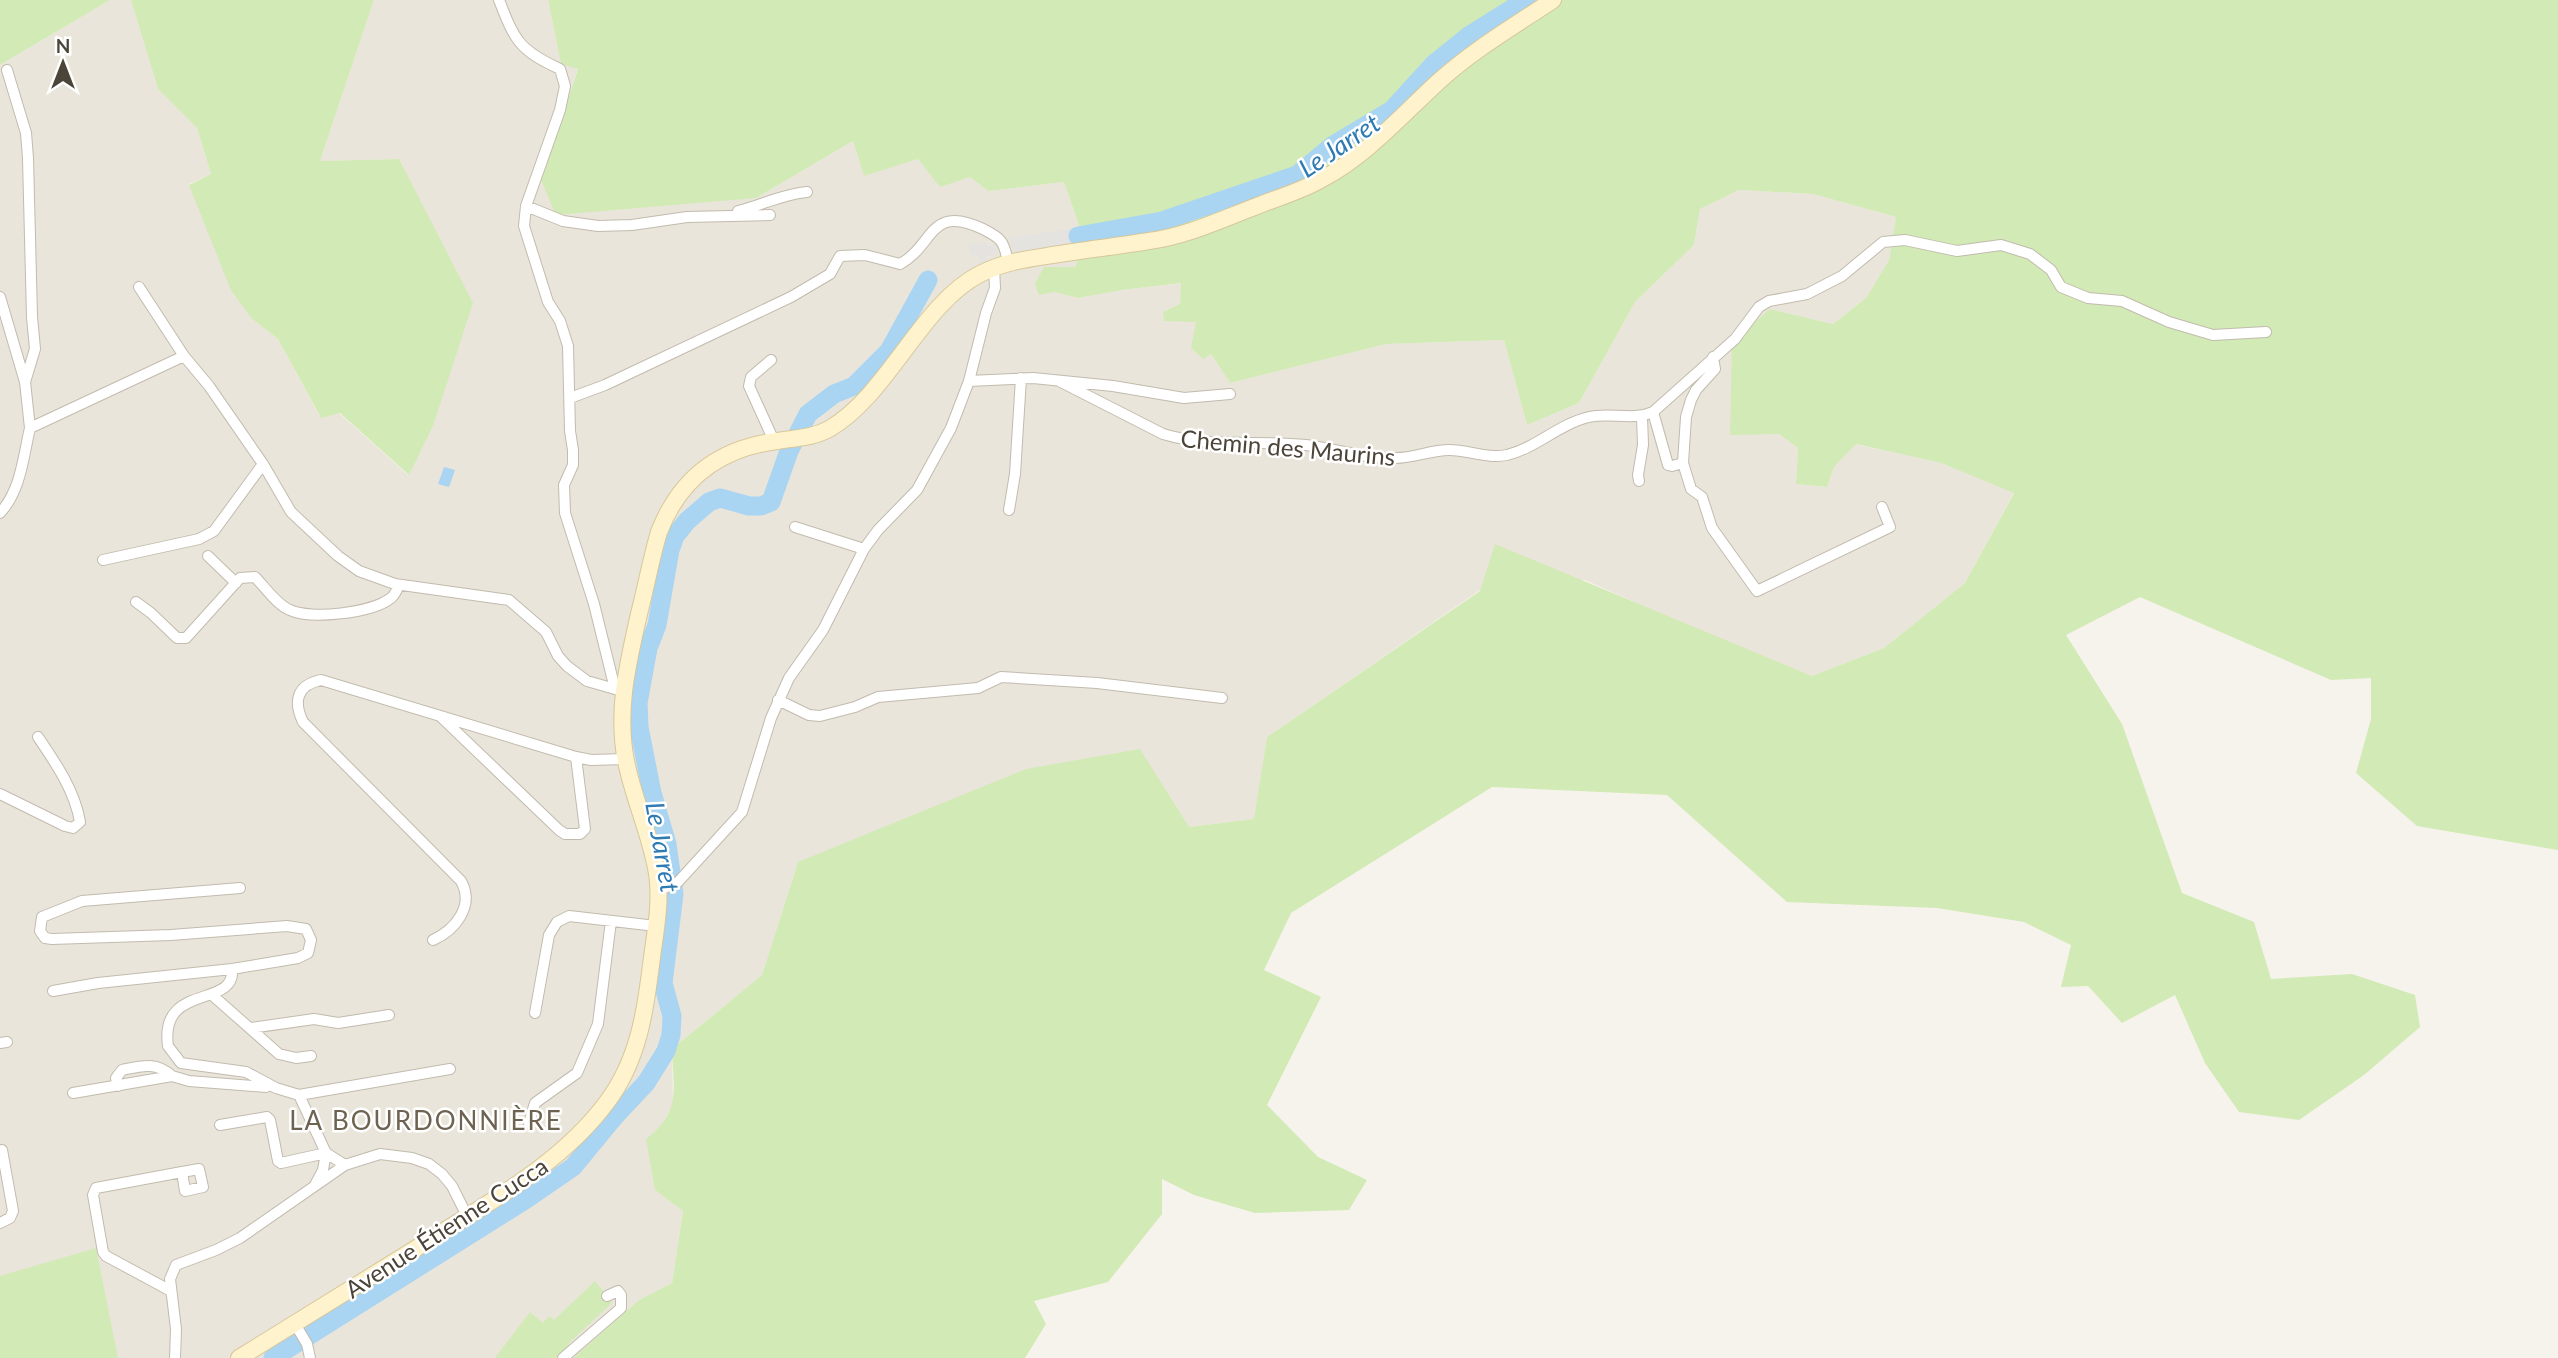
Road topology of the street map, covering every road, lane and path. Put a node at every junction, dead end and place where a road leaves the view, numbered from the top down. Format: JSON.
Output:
{"nodes":[{"id":1,"x":499,"y":0,"type":"edge"},
{"id":2,"x":1553,"y":0,"type":"edge"},
{"id":3,"x":7,"y":70,"type":"dead end"},
{"id":4,"x":807,"y":192,"type":"dead end"},
{"id":5,"x":526,"y":206,"type":"junction"},
{"id":6,"x":722,"y":215,"type":"junction"},
{"id":7,"x":770,"y":215,"type":"dead end"},
{"id":8,"x":1001,"y":265,"type":"junction"},
{"id":9,"x":139,"y":287,"type":"dead end"},
{"id":10,"x":0,"y":296,"type":"edge"},
{"id":11,"x":2266,"y":332,"type":"dead end"},
{"id":12,"x":184,"y":356,"type":"junction"},
{"id":13,"x":1713,"y":357,"type":"junction"},
{"id":14,"x":771,"y":360,"type":"dead end"},
{"id":15,"x":1021,"y":378,"type":"junction"},
{"id":16,"x":969,"y":381,"type":"junction"},
{"id":17,"x":25,"y":382,"type":"junction"},
{"id":18,"x":1061,"y":382,"type":"junction"},
{"id":19,"x":1230,"y":394,"type":"dead end"},
{"id":20,"x":570,"y":398,"type":"junction"},
{"id":21,"x":1647,"y":414,"type":"junction"},
{"id":22,"x":30,"y":428,"type":"junction"},
{"id":23,"x":780,"y":440,"type":"junction"},
{"id":24,"x":1683,"y":463,"type":"junction"},
{"id":25,"x":263,"y":464,"type":"junction"},
{"id":26,"x":1639,"y":481,"type":"dead end"},
{"id":27,"x":1882,"y":507,"type":"dead end"},
{"id":28,"x":1009,"y":510,"type":"dead end"},
{"id":29,"x":0,"y":513,"type":"edge"},
{"id":30,"x":795,"y":527,"type":"dead end"},
{"id":31,"x":864,"y":550,"type":"junction"},
{"id":32,"x":208,"y":556,"type":"dead end"},
{"id":33,"x":103,"y":560,"type":"dead end"},
{"id":34,"x":236,"y":583,"type":"junction"},
{"id":35,"x":399,"y":585,"type":"junction"},
{"id":36,"x":136,"y":602,"type":"dead end"},
{"id":37,"x":619,"y":690,"type":"junction"},
{"id":38,"x":1222,"y":698,"type":"dead end"},
{"id":39,"x":778,"y":700,"type":"junction"},
{"id":40,"x":440,"y":715,"type":"junction"},
{"id":41,"x":38,"y":737,"type":"dead end"},
{"id":42,"x":576,"y":757,"type":"junction"},
{"id":43,"x":625,"y":759,"type":"junction"},
{"id":44,"x":0,"y":794,"type":"edge"},
{"id":45,"x":240,"y":888,"type":"dead end"},
{"id":46,"x":662,"y":889,"type":"junction"},
{"id":47,"x":611,"y":921,"type":"junction"},
{"id":48,"x":656,"y":926,"type":"junction"},
{"id":49,"x":433,"y":940,"type":"dead end"},
{"id":50,"x":232,"y":969,"type":"junction"},
{"id":51,"x":53,"y":991,"type":"dead end"},
{"id":52,"x":211,"y":994,"type":"junction"},
{"id":53,"x":535,"y":1013,"type":"dead end"},
{"id":54,"x":389,"y":1015,"type":"dead end"},
{"id":55,"x":251,"y":1028,"type":"junction"},
{"id":56,"x":312,"y":1056,"type":"dead end"},
{"id":57,"x":450,"y":1069,"type":"dead end"},
{"id":58,"x":276,"y":1088,"type":"junction"},
{"id":59,"x":73,"y":1093,"type":"dead end"},
{"id":60,"x":299,"y":1095,"type":"junction"},
{"id":61,"x":529,"y":1123,"type":"dead end"},
{"id":62,"x":220,"y":1125,"type":"dead end"},
{"id":63,"x":2,"y":1150,"type":"dead end"},
{"id":64,"x":326,"y":1153,"type":"junction"},
{"id":65,"x":345,"y":1165,"type":"junction"},
{"id":66,"x":181,"y":1172,"type":"dead end"},
{"id":67,"x":315,"y":1186,"type":"junction"},
{"id":68,"x":467,"y":1216,"type":"junction"},
{"id":69,"x":0,"y":1223,"type":"edge"},
{"id":70,"x":171,"y":1291,"type":"junction"},
{"id":71,"x":607,"y":1296,"type":"dead end"},
{"id":72,"x":298,"y":1328,"type":"junction"},
{"id":73,"x":175,"y":1358,"type":"edge"},
{"id":74,"x":239,"y":1358,"type":"edge"},
{"id":75,"x":310,"y":1358,"type":"edge"},
{"id":76,"x":564,"y":1358,"type":"edge"}],
"edges":[{"from":1,"to":5,"type":"street"},
{"from":2,"to":8,"type":"main road"},
{"from":3,"to":17,"type":"street"},
{"from":4,"to":6,"type":"street"},
{"from":5,"to":6,"type":"street"},
{"from":5,"to":20,"type":"street"},
{"from":6,"to":7,"type":"street"},
{"from":8,"to":16,"type":"street"},
{"from":8,"to":20,"type":"street"},
{"from":8,"to":23,"type":"main road","name":"Avenue Étienne Cucca"},
{"from":9,"to":12,"type":"street"},
{"from":10,"to":17,"type":"street"},
{"from":11,"to":13,"type":"street"},
{"from":12,"to":22,"type":"street"},
{"from":12,"to":25,"type":"street"},
{"from":13,"to":21,"type":"street"},
{"from":13,"to":24,"type":"street"},
{"from":14,"to":23,"type":"street"},
{"from":15,"to":16,"type":"street"},
{"from":15,"to":18,"type":"street"},
{"from":15,"to":28,"type":"street"},
{"from":16,"to":31,"type":"street"},
{"from":17,"to":22,"type":"street"},
{"from":18,"to":19,"type":"street"},
{"from":18,"to":21,"type":"street","name":"Chemin des Maurins"},
{"from":20,"to":37,"type":"street"},
{"from":21,"to":24,"type":"street"},
{"from":21,"to":26,"type":"street"},
{"from":22,"to":29,"type":"street"},
{"from":23,"to":37,"type":"main road","name":"Avenue Étienne Cucca"},
{"from":24,"to":27,"type":"street"},
{"from":25,"to":33,"type":"street"},
{"from":25,"to":35,"type":"street"},
{"from":30,"to":31,"type":"street"},
{"from":31,"to":39,"type":"street"},
{"from":32,"to":34,"type":"street"},
{"from":34,"to":35,"type":"street"},
{"from":34,"to":36,"type":"street"},
{"from":35,"to":37,"type":"street"},
{"from":37,"to":43,"type":"main road","name":"Avenue Étienne Cucca"},
{"from":38,"to":39,"type":"street"},
{"from":39,"to":46,"type":"street"},
{"from":40,"to":42,"type":"street"},
{"from":40,"to":42,"type":"street"},
{"from":40,"to":49,"type":"street"},
{"from":41,"to":44,"type":"street"},
{"from":42,"to":43,"type":"street"},
{"from":43,"to":46,"type":"main road","name":"Avenue Étienne Cucca"},
{"from":45,"to":50,"type":"street"},
{"from":46,"to":48,"type":"main road","name":"Avenue Étienne Cucca"},
{"from":47,"to":48,"type":"street"},
{"from":47,"to":53,"type":"street"},
{"from":47,"to":61,"type":"street"},
{"from":48,"to":68,"type":"main road","name":"Avenue Étienne Cucca"},
{"from":50,"to":51,"type":"street"},
{"from":50,"to":52,"type":"street"},
{"from":52,"to":55,"type":"street"},
{"from":52,"to":58,"type":"street"},
{"from":54,"to":55,"type":"street"},
{"from":55,"to":56,"type":"street"},
{"from":57,"to":60,"type":"street"},
{"from":58,"to":59,"type":"street"},
{"from":58,"to":60,"type":"street"},
{"from":60,"to":64,"type":"street"},
{"from":62,"to":64,"type":"street"},
{"from":63,"to":69,"type":"street"},
{"from":64,"to":65,"type":"street"},
{"from":64,"to":67,"type":"street"},
{"from":65,"to":67,"type":"street"},
{"from":65,"to":68,"type":"street"},
{"from":66,"to":70,"type":"street"},
{"from":67,"to":70,"type":"street"},
{"from":68,"to":72,"type":"main road","name":"Avenue Étienne Cucca"},
{"from":70,"to":73,"type":"street"},
{"from":71,"to":76,"type":"street"},
{"from":72,"to":74,"type":"main road","name":"Avenue Étienne Cucca"},
{"from":72,"to":75,"type":"street"}]}
